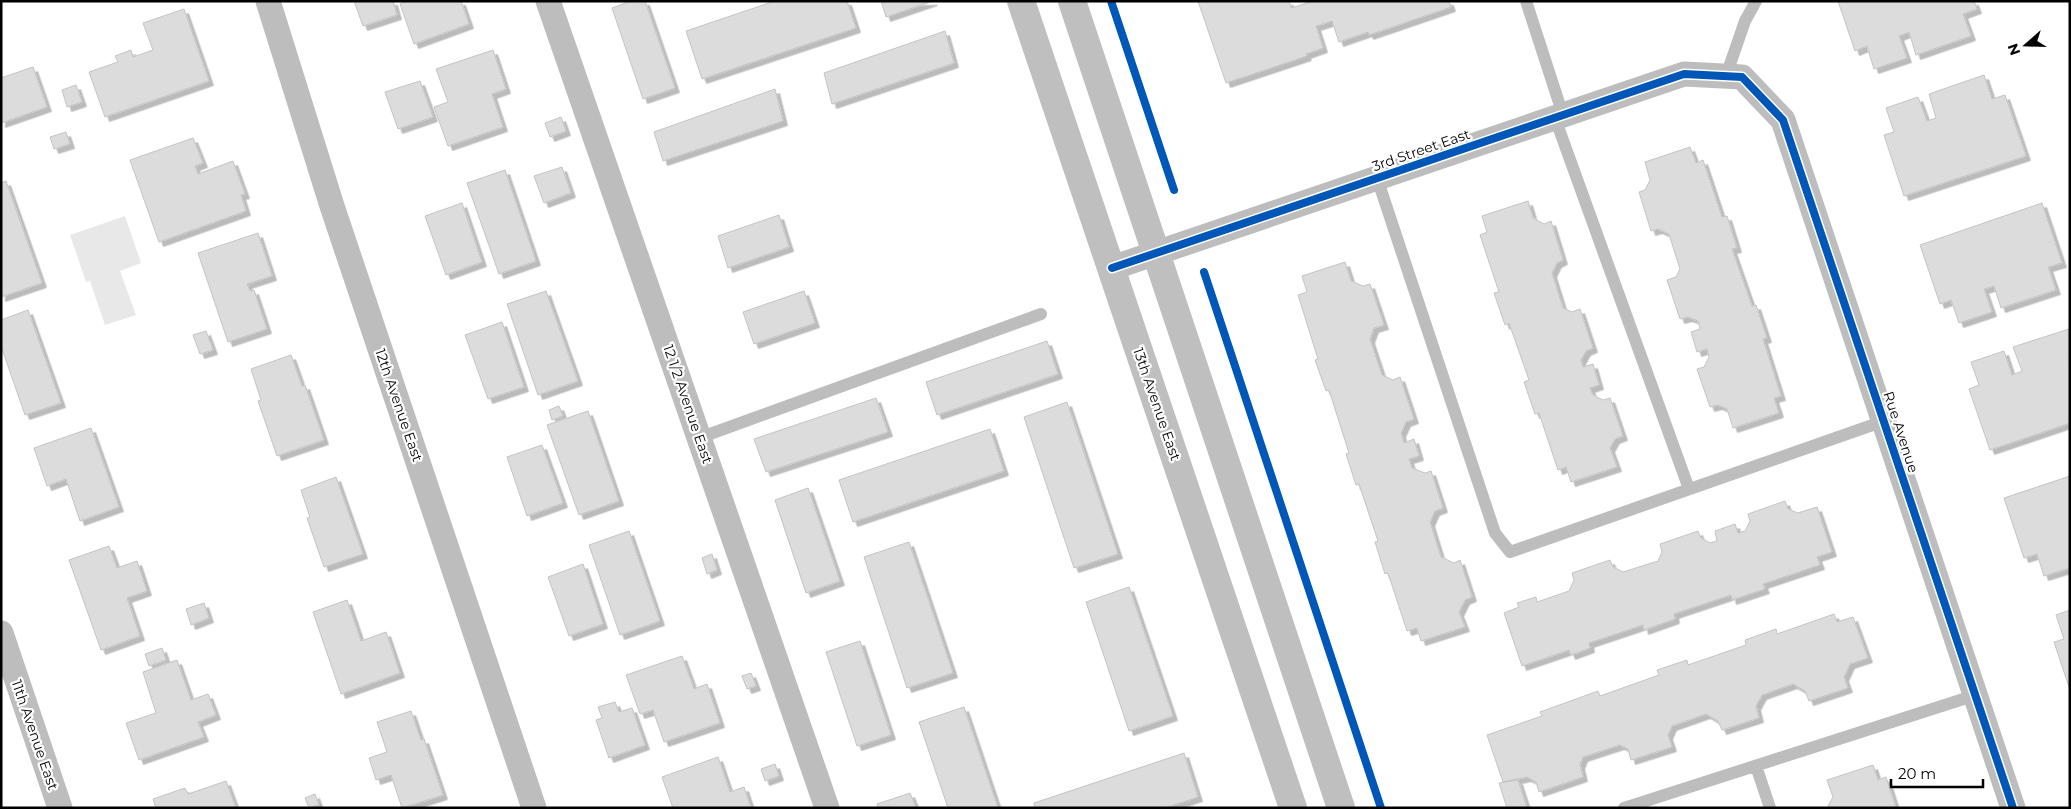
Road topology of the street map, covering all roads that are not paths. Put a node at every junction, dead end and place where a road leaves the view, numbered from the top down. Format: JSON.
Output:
{"nodes":[{"id":1,"x":268,"y":1,"type":"edge"},
{"id":2,"x":548,"y":1,"type":"edge"},
{"id":3,"x":1021,"y":1,"type":"edge"},
{"id":4,"x":1072,"y":1,"type":"edge"},
{"id":5,"x":1526,"y":1,"type":"edge"},
{"id":6,"x":1756,"y":1,"type":"edge"},
{"id":7,"x":1734,"y":77,"type":"junction"},
{"id":8,"x":1559,"y":116,"type":"junction"},
{"id":9,"x":1377,"y":178,"type":"junction"},
{"id":10,"x":1156,"y":254,"type":"junction"},
{"id":11,"x":1112,"y":268,"type":"junction"},
{"id":12,"x":1041,"y":314,"type":"dead end"},
{"id":13,"x":1884,"y":421,"type":"junction"},
{"id":14,"x":700,"y":438,"type":"junction"},
{"id":15,"x":1689,"y":489,"type":"junction"},
{"id":16,"x":1,"y":633,"type":"edge"},
{"id":17,"x":1976,"y":695,"type":"junction"},
{"id":18,"x":1756,"y":766,"type":"junction"},
{"id":19,"x":60,"y":808,"type":"edge"},
{"id":20,"x":534,"y":808,"type":"edge"},
{"id":21,"x":827,"y":808,"type":"edge"},
{"id":22,"x":1293,"y":808,"type":"edge"},
{"id":23,"x":1341,"y":808,"type":"edge"},
{"id":24,"x":1624,"y":808,"type":"edge"},
{"id":25,"x":1770,"y":808,"type":"edge"},
{"id":26,"x":2013,"y":808,"type":"edge"}],
"edges":[{"from":1,"to":20,"type":"street","name":"12th Avenue East"},
{"from":2,"to":14,"type":"street","name":"12 1/2 Avenue East"},
{"from":3,"to":11,"type":"main road","name":"13th Avenue East"},
{"from":4,"to":10,"type":"main road"},
{"from":5,"to":8,"type":"lane"},
{"from":6,"to":7,"type":"lane"},
{"from":7,"to":8,"type":"street","name":"3rd Street East"},
{"from":7,"to":13,"type":"street","name":"Rue Avenue"},
{"from":8,"to":9,"type":"street","name":"3rd Street East"},
{"from":8,"to":15,"type":"lane"},
{"from":9,"to":10,"type":"street","name":"3rd Street East"},
{"from":9,"to":15,"type":"lane"},
{"from":10,"to":11,"type":"street","name":"3rd Street East"},
{"from":10,"to":23,"type":"main road"},
{"from":11,"to":22,"type":"main road","name":"13th Avenue East"},
{"from":12,"to":14,"type":"lane"},
{"from":13,"to":15,"type":"lane"},
{"from":13,"to":17,"type":"street","name":"Rue Avenue"},
{"from":14,"to":21,"type":"street","name":"12 1/2 Avenue East"},
{"from":16,"to":19,"type":"street","name":"11th Avenue East"},
{"from":17,"to":18,"type":"lane"},
{"from":17,"to":26,"type":"street","name":"Rue Avenue"},
{"from":18,"to":24,"type":"lane"},
{"from":18,"to":25,"type":"lane"}]}
